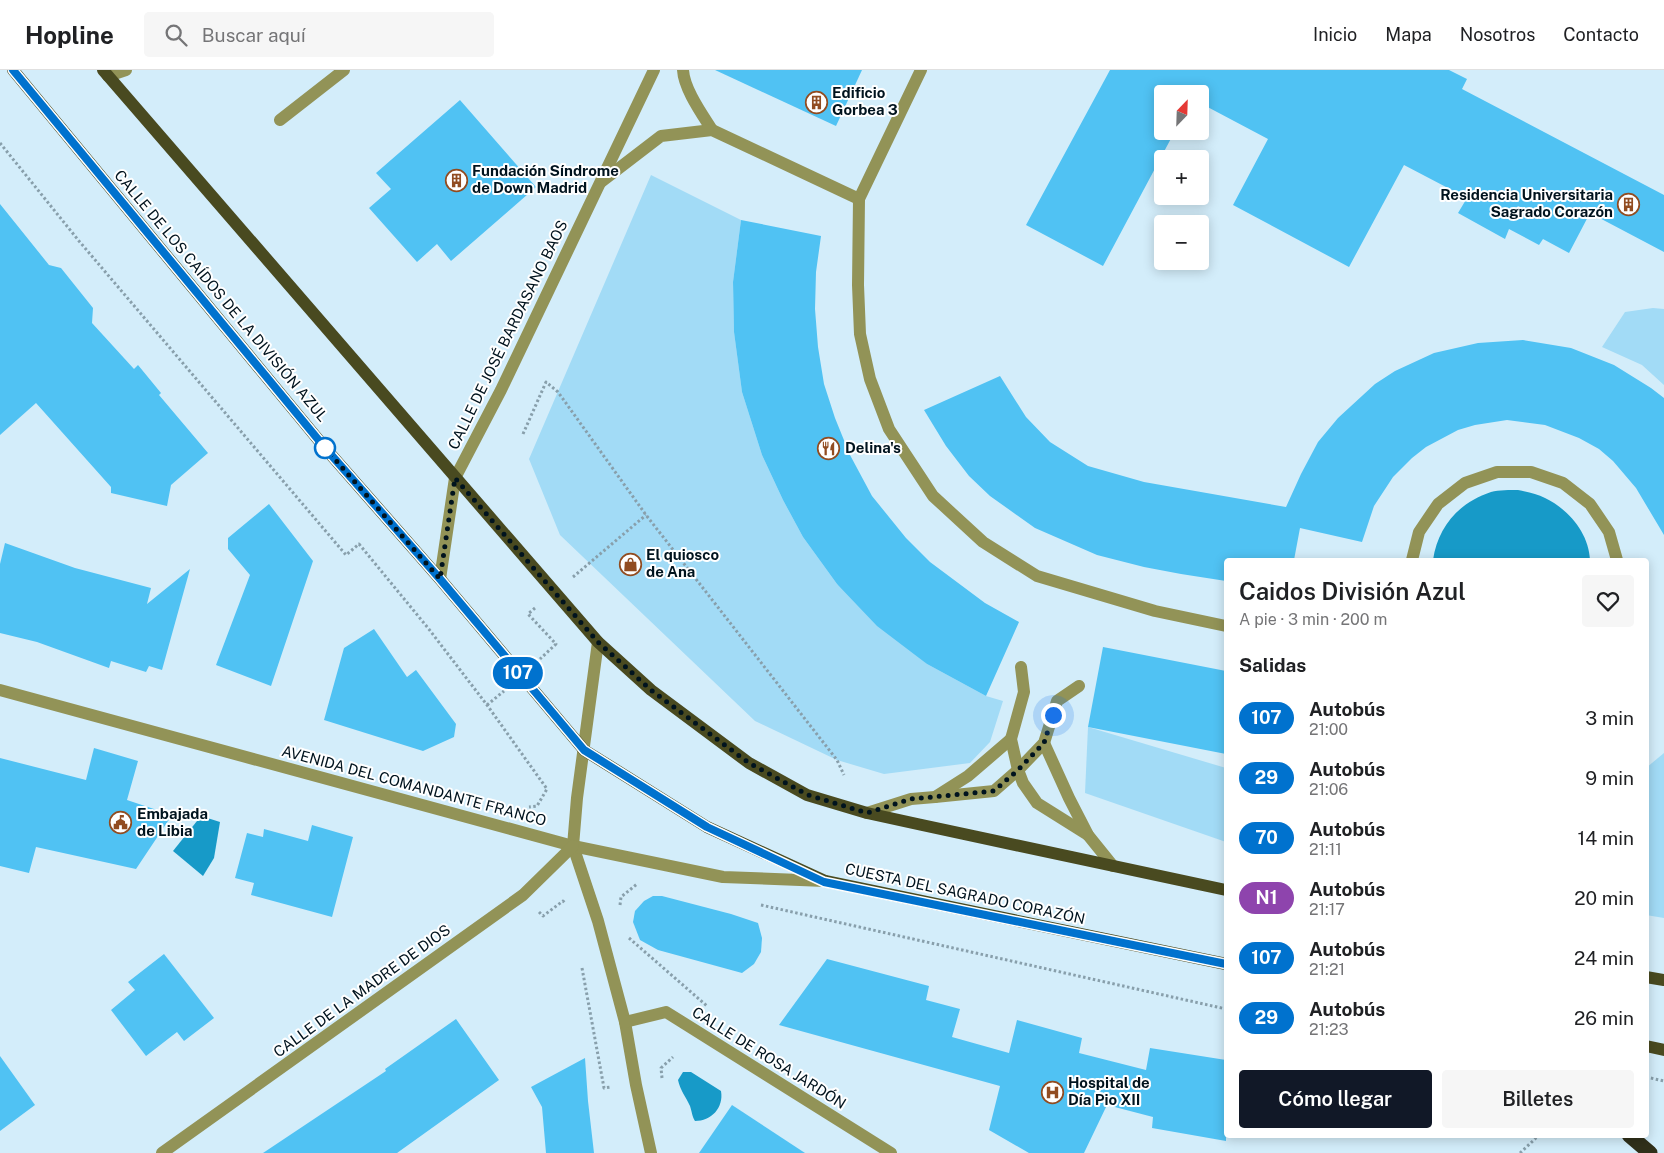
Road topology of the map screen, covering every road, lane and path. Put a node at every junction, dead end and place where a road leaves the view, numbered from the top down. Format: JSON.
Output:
{"nodes":[{"id":1,"x":13,"y":70,"type":"edge"},
{"id":2,"x":126,"y":70,"type":"edge"},
{"id":3,"x":344,"y":70,"type":"edge"},
{"id":4,"x":654,"y":70,"type":"edge"},
{"id":5,"x":683,"y":70,"type":"edge"},
{"id":6,"x":921,"y":70,"type":"edge"},
{"id":7,"x":106,"y":73,"type":"edge"},
{"id":8,"x":280,"y":120,"type":"dead end"},
{"id":9,"x":712,"y":130,"type":"junction"},
{"id":10,"x":0,"y":143,"type":"edge"},
{"id":11,"x":599,"y":184,"type":"junction"},
{"id":12,"x":859,"y":199,"type":"junction"},
{"id":13,"x":522,"y":434,"type":"dead end"},
{"id":14,"x":455,"y":478,"type":"junction"},
{"id":15,"x":1412,"y":558,"type":"edge"},
{"id":16,"x":1616,"y":558,"type":"edge"},
{"id":17,"x":440,"y":579,"type":"junction"},
{"id":18,"x":1224,"y":626,"type":"edge"},
{"id":19,"x":598,"y":642,"type":"junction"},
{"id":20,"x":1021,"y":667,"type":"dead end"},
{"id":21,"x":1079,"y":686,"type":"dead end"},
{"id":22,"x":0,"y":690,"type":"edge"},
{"id":23,"x":487,"y":705,"type":"dead end"},
{"id":24,"x":1011,"y":739,"type":"junction"},
{"id":25,"x":1044,"y":743,"type":"junction"},
{"id":26,"x":584,"y":750,"type":"junction"},
{"id":27,"x":1018,"y":770,"type":"junction"},
{"id":28,"x":844,"y":775,"type":"dead end"},
{"id":29,"x":934,"y":797,"type":"junction"},
{"id":30,"x":867,"y":813,"type":"junction"},
{"id":31,"x":707,"y":827,"type":"joint"},
{"id":32,"x":1088,"y":835,"type":"junction"},
{"id":33,"x":572,"y":846,"type":"junction"},
{"id":34,"x":1113,"y":866,"type":"junction"},
{"id":35,"x":824,"y":882,"type":"junction"},
{"id":36,"x":1224,"y":890,"type":"edge"},
{"id":37,"x":624,"y":933,"type":"dead end"},
{"id":38,"x":1224,"y":964,"type":"edge"},
{"id":39,"x":659,"y":965,"type":"dead end"},
{"id":40,"x":1649,"y":978,"type":"edge"},
{"id":41,"x":1664,"y":980,"type":"edge"},
{"id":42,"x":625,"y":1022,"type":"junction"},
{"id":43,"x":1649,"y":1047,"type":"edge"},
{"id":44,"x":1664,"y":1050,"type":"edge"},
{"id":45,"x":1649,"y":1078,"type":"edge"},
{"id":46,"x":1664,"y":1081,"type":"edge"},
{"id":47,"x":1536,"y":1138,"type":"edge"},
{"id":48,"x":1632,"y":1138,"type":"edge"},
{"id":49,"x":162,"y":1153,"type":"edge"},
{"id":50,"x":651,"y":1153,"type":"edge"},
{"id":51,"x":891,"y":1153,"type":"edge"},
{"id":52,"x":1520,"y":1153,"type":"edge"},
{"id":53,"x":1650,"y":1153,"type":"edge"}],
"edges":[{"from":1,"to":17,"type":"main road","name":"CALLE DE LOS CAÍDOS DE LA DIVISIÓN AZUL"},
{"from":2,"to":7,"type":"street"},
{"from":3,"to":8,"type":"street"},
{"from":4,"to":11,"type":"street","name":"CALLE DE JOSÉ BARDASANO BAOS"},
{"from":5,"to":9,"type":"street"},
{"from":6,"to":12,"type":"street"},
{"from":7,"to":14,"type":"main road"},
{"from":9,"to":11,"type":"street"},
{"from":9,"to":12,"type":"street"},
{"from":10,"to":23,"type":"path"},
{"from":11,"to":14,"type":"street","name":"CALLE DE JOSÉ BARDASANO BAOS"},
{"from":12,"to":18,"type":"street"},
{"from":13,"to":28,"type":"path"},
{"from":14,"to":17,"type":"street","name":"CALLE DE JOSÉ BARDASANO BAOS"},
{"from":14,"to":19,"type":"main road"},
{"from":15,"to":16,"type":"street"},
{"from":17,"to":26,"type":"main road","name":"CALLE DE LOS CAÍDOS DE LA DIVISIÓN AZUL"},
{"from":19,"to":26,"type":"street"},
{"from":19,"to":30,"type":"main road"},
{"from":20,"to":24,"type":"street"},
{"from":21,"to":25,"type":"street"},
{"from":22,"to":33,"type":"street","name":"AVENIDA DEL COMANDANTE FRANCO"},
{"from":24,"to":27,"type":"street"},
{"from":24,"to":29,"type":"street"},
{"from":25,"to":27,"type":"street"},
{"from":25,"to":32,"type":"street"},
{"from":26,"to":31,"type":"main road","name":"CALLE DE LOS CAÍDOS DE LA DIVISIÓN AZUL"},
{"from":26,"to":33,"type":"street"},
{"from":27,"to":29,"type":"street"},
{"from":27,"to":32,"type":"street"},
{"from":29,"to":30,"type":"street"},
{"from":30,"to":34,"type":"main road"},
{"from":31,"to":35,"type":"main road","name":"CUESTA DEL SAGRADO CORAZÓN"},
{"from":32,"to":34,"type":"street"},
{"from":33,"to":35,"type":"street","name":"AVENIDA DEL COMANDANTE FRANCO"},
{"from":33,"to":42,"type":"street"},
{"from":33,"to":49,"type":"street","name":"CALLE DE LA MADRE DE DIOS"},
{"from":34,"to":36,"type":"main road"},
{"from":35,"to":38,"type":"main road","name":"CUESTA DEL SAGRADO CORAZÓN"},
{"from":37,"to":39,"type":"path"},
{"from":40,"to":41,"type":"main road"},
{"from":42,"to":50,"type":"street"},
{"from":42,"to":51,"type":"street","name":"CALLE DE ROSA JARDÓN"},
{"from":43,"to":44,"type":"main road"},
{"from":45,"to":46,"type":"path"},
{"from":47,"to":52,"type":"path"},
{"from":48,"to":53,"type":"highway"}]}
